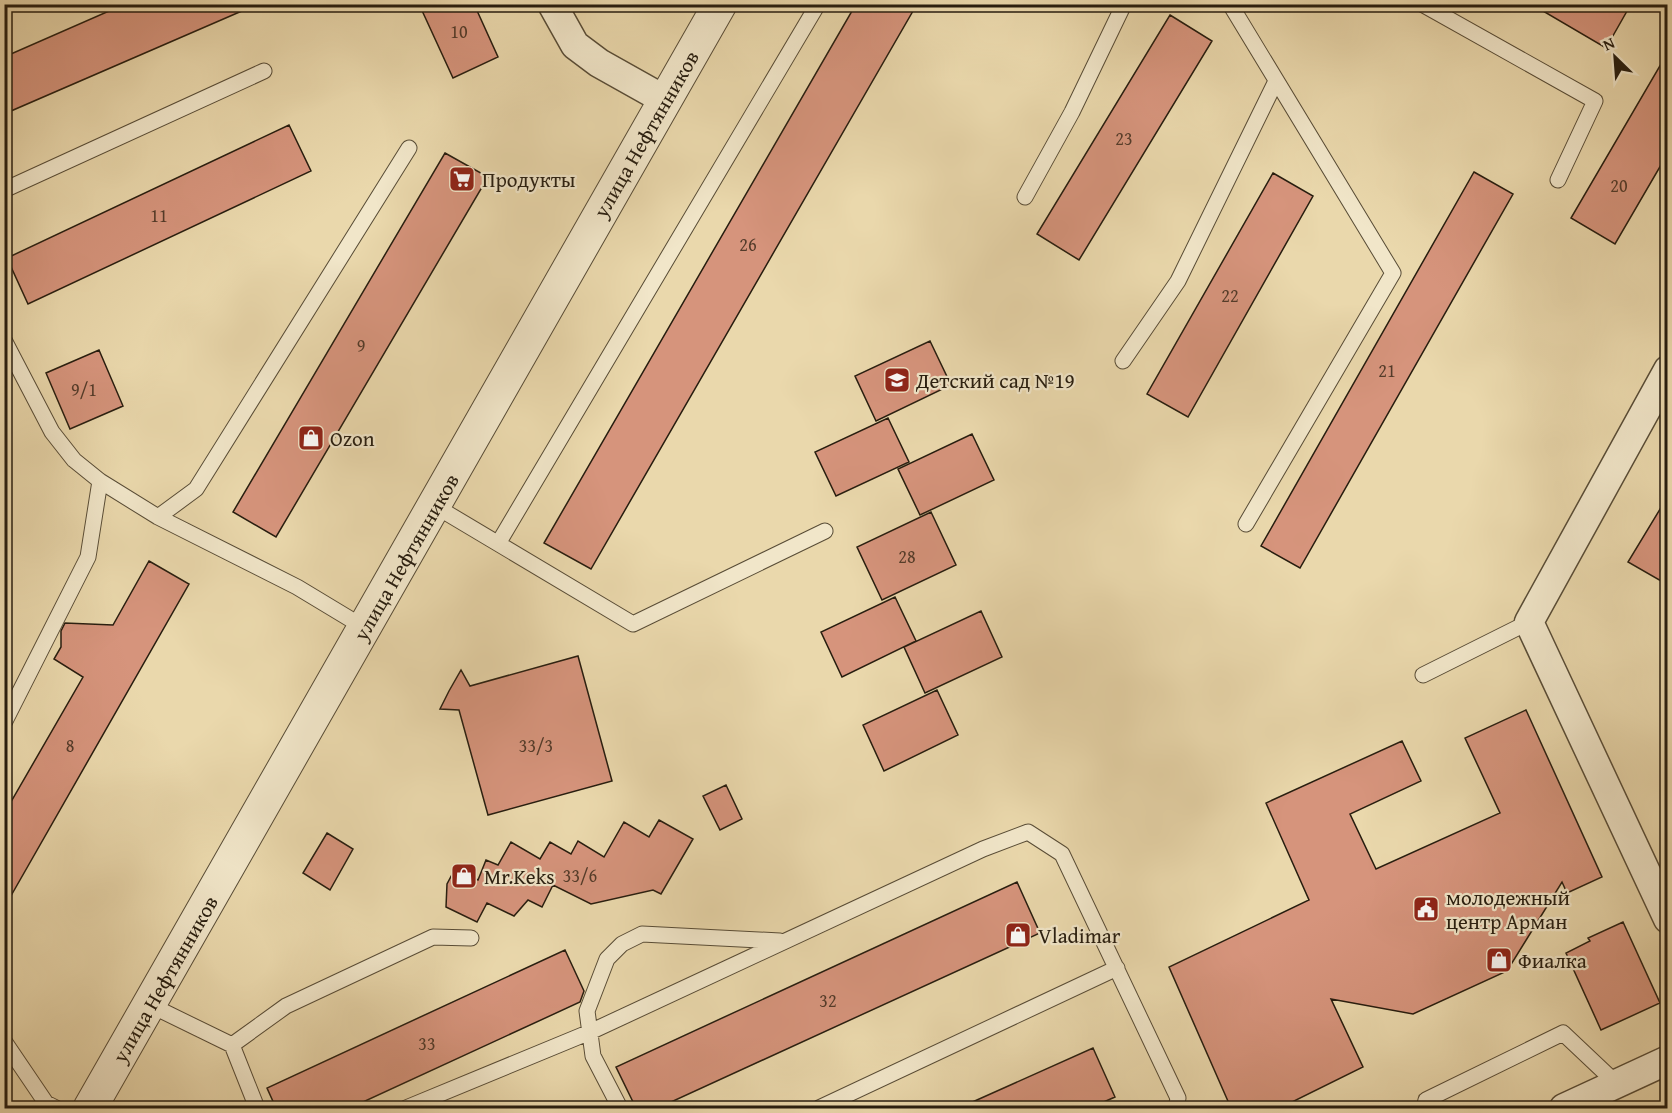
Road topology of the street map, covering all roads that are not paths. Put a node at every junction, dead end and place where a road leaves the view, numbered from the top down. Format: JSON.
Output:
{"nodes":[{"id":1,"x":552,"y":4,"type":"edge"},
{"id":2,"x":720,"y":4,"type":"edge"},
{"id":3,"x":818,"y":4,"type":"edge"},
{"id":4,"x":1125,"y":4,"type":"edge"},
{"id":5,"x":1230,"y":4,"type":"edge"},
{"id":6,"x":1422,"y":4,"type":"edge"},
{"id":7,"x":264,"y":71,"type":"dead end"},
{"id":8,"x":1276,"y":81,"type":"junction"},
{"id":9,"x":665,"y":100,"type":"junction"},
{"id":10,"x":410,"y":148,"type":"dead end"},
{"id":11,"x":1558,"y":180,"type":"dead end"},
{"id":12,"x":4,"y":190,"type":"edge"},
{"id":13,"x":1025,"y":197,"type":"dead end"},
{"id":14,"x":4,"y":340,"type":"edge"},
{"id":15,"x":1123,"y":361,"type":"dead end"},
{"id":16,"x":1668,"y":370,"type":"edge"},
{"id":17,"x":100,"y":481,"type":"junction"},
{"id":18,"x":435,"y":506,"type":"junction"},
{"id":19,"x":158,"y":517,"type":"junction"},
{"id":20,"x":1246,"y":524,"type":"dead end"},
{"id":21,"x":825,"y":531,"type":"dead end"},
{"id":22,"x":499,"y":542,"type":"junction"},
{"id":23,"x":1528,"y":622,"type":"junction"},
{"id":24,"x":365,"y":628,"type":"junction"},
{"id":25,"x":1422,"y":675,"type":"dead end"},
{"id":26,"x":4,"y":723,"type":"edge"},
{"id":27,"x":1668,"y":919,"type":"edge"},
{"id":28,"x":471,"y":938,"type":"dead end"},
{"id":29,"x":784,"y":941,"type":"junction"},
{"id":30,"x":1117,"y":968,"type":"junction"},
{"id":31,"x":150,"y":1005,"type":"junction"},
{"id":32,"x":590,"y":1032,"type":"junction"},
{"id":33,"x":4,"y":1041,"type":"edge"},
{"id":34,"x":232,"y":1045,"type":"junction"},
{"id":35,"x":1668,"y":1060,"type":"edge"},
{"id":36,"x":1617,"y":1084,"type":"junction"},
{"id":37,"x":56,"y":1108,"type":"edge"},
{"id":38,"x":90,"y":1108,"type":"edge"},
{"id":39,"x":257,"y":1108,"type":"edge"},
{"id":40,"x":406,"y":1108,"type":"edge"},
{"id":41,"x":620,"y":1108,"type":"edge"},
{"id":42,"x":819,"y":1108,"type":"edge"},
{"id":43,"x":1176,"y":1108,"type":"edge"},
{"id":44,"x":1424,"y":1108,"type":"edge"},
{"id":45,"x":1564,"y":1108,"type":"edge"}],
"edges":[{"from":1,"to":9,"type":"street"},
{"from":2,"to":9,"type":"street","name":"улица Нефтянников"},
{"from":3,"to":22,"type":"lane"},
{"from":4,"to":13,"type":"lane"},
{"from":5,"to":8,"type":"lane"},
{"from":6,"to":11,"type":"lane"},
{"from":7,"to":12,"type":"lane"},
{"from":8,"to":15,"type":"lane"},
{"from":8,"to":20,"type":"lane"},
{"from":9,"to":18,"type":"street","name":"улица Нефтянников"},
{"from":10,"to":19,"type":"lane"},
{"from":14,"to":17,"type":"lane"},
{"from":16,"to":23,"type":"street"},
{"from":17,"to":19,"type":"lane"},
{"from":17,"to":26,"type":"lane"},
{"from":18,"to":22,"type":"lane"},
{"from":18,"to":24,"type":"street","name":"улица Нефтянников"},
{"from":19,"to":24,"type":"lane"},
{"from":21,"to":22,"type":"lane"},
{"from":23,"to":25,"type":"lane"},
{"from":23,"to":27,"type":"street"},
{"from":24,"to":31,"type":"street","name":"улица Нефтянников"},
{"from":28,"to":34,"type":"lane"},
{"from":29,"to":30,"type":"lane"},
{"from":29,"to":32,"type":"lane"},
{"from":29,"to":32,"type":"lane"},
{"from":30,"to":42,"type":"lane"},
{"from":30,"to":43,"type":"lane"},
{"from":31,"to":34,"type":"lane"},
{"from":31,"to":38,"type":"street","name":"улица Нефтянников"},
{"from":32,"to":40,"type":"lane"},
{"from":32,"to":41,"type":"lane"},
{"from":33,"to":37,"type":"lane"},
{"from":34,"to":39,"type":"lane"},
{"from":35,"to":36,"type":"street"},
{"from":36,"to":44,"type":"lane"},
{"from":36,"to":45,"type":"street"}]}
